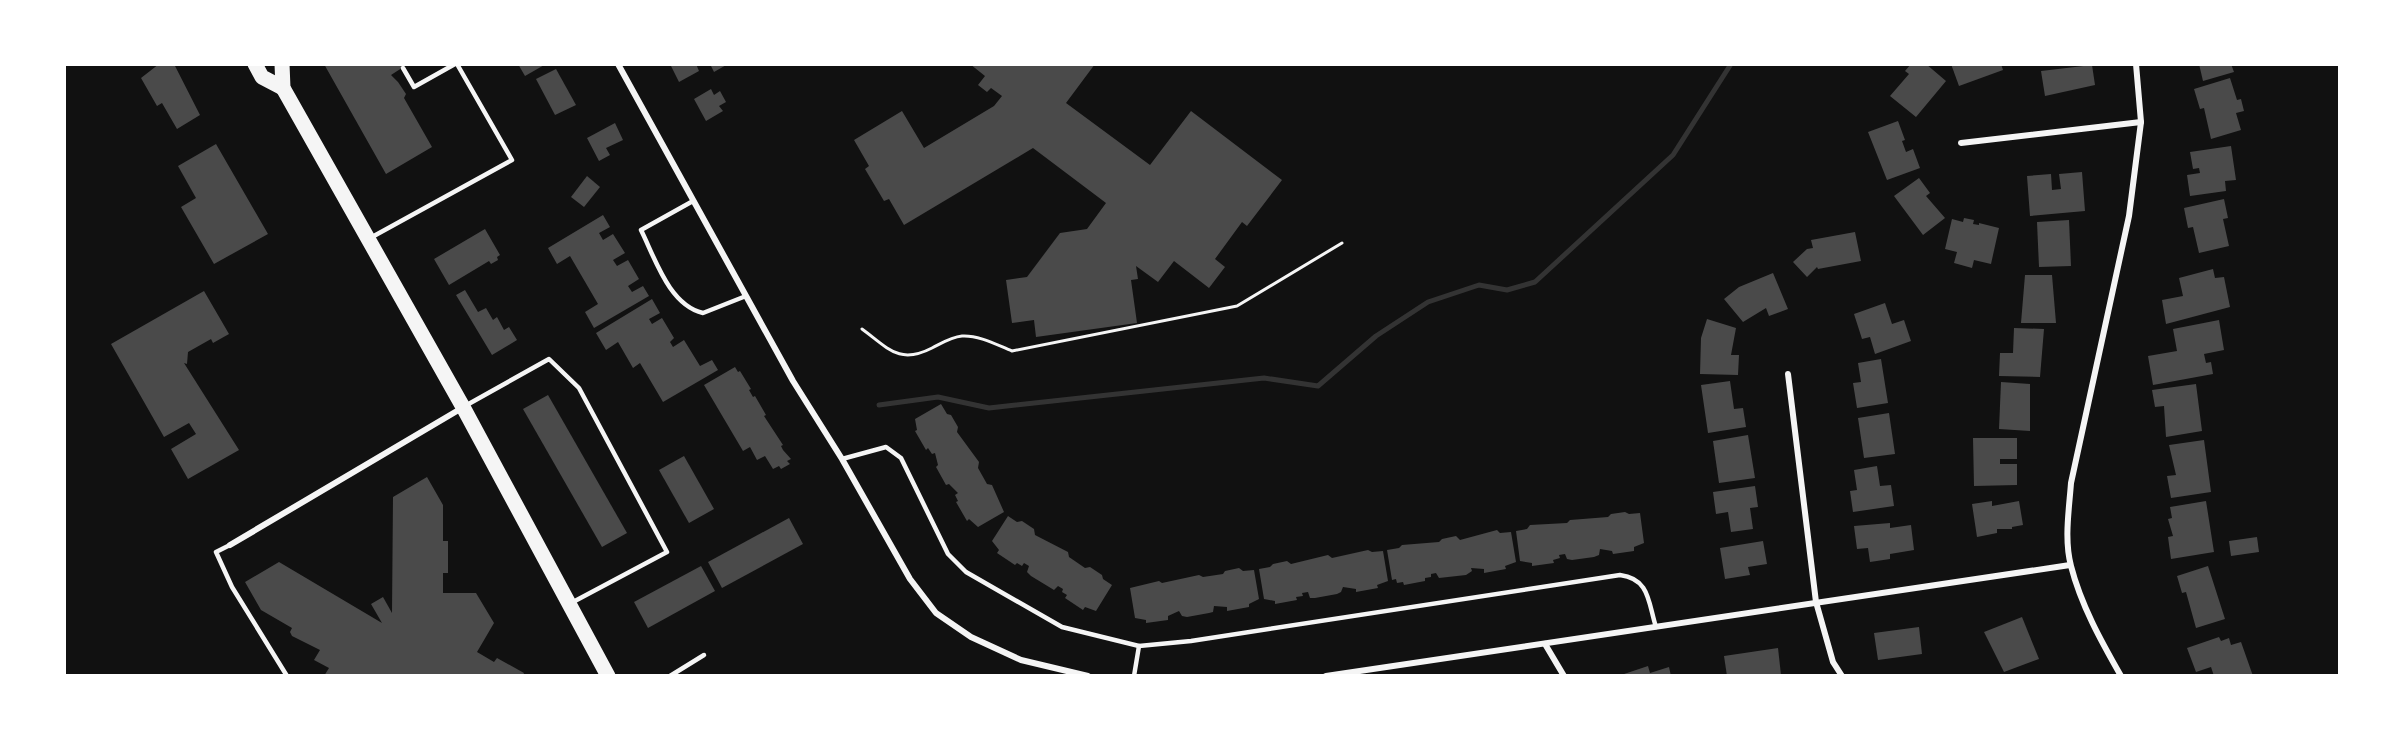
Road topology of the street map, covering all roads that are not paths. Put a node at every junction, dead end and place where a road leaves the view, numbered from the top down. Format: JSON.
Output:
{"nodes":[{"id":1,"x":255,"y":64,"type":"edge"},
{"id":2,"x":282,"y":64,"type":"edge"},
{"id":3,"x":456,"y":64,"type":"edge"},
{"id":4,"x":618,"y":64,"type":"edge"},
{"id":5,"x":2136,"y":64,"type":"edge"},
{"id":6,"x":403,"y":68,"type":"dead end"},
{"id":7,"x":283,"y":88,"type":"junction"},
{"id":8,"x":2141,"y":122,"type":"junction"},
{"id":9,"x":1961,"y":143,"type":"dead end"},
{"id":10,"x":693,"y":201,"type":"junction"},
{"id":11,"x":368,"y":239,"type":"junction"},
{"id":12,"x":746,"y":296,"type":"junction"},
{"id":13,"x":1788,"y":374,"type":"dead end"},
{"id":14,"x":463,"y":407,"type":"junction"},
{"id":15,"x":842,"y":459,"type":"junction"},
{"id":16,"x":230,"y":545,"type":"joint"},
{"id":17,"x":2070,"y":565,"type":"junction"},
{"id":18,"x":1816,"y":602,"type":"junction"},
{"id":19,"x":571,"y":603,"type":"junction"},
{"id":20,"x":1656,"y":627,"type":"junction"},
{"id":21,"x":1545,"y":644,"type":"junction"},
{"id":22,"x":1139,"y":645,"type":"junction"},
{"id":23,"x":704,"y":655,"type":"dead end"},
{"id":24,"x":287,"y":675,"type":"edge"},
{"id":25,"x":608,"y":675,"type":"edge"},
{"id":26,"x":670,"y":675,"type":"edge"},
{"id":27,"x":1088,"y":675,"type":"edge"},
{"id":28,"x":1134,"y":675,"type":"edge"},
{"id":29,"x":1326,"y":675,"type":"edge"},
{"id":30,"x":1564,"y":675,"type":"edge"},
{"id":31,"x":1842,"y":675,"type":"edge"},
{"id":32,"x":2121,"y":675,"type":"edge"}],
"edges":[{"from":1,"to":7,"type":"main road"},
{"from":2,"to":7,"type":"main road"},
{"from":3,"to":6,"type":"lane"},
{"from":3,"to":11,"type":"lane"},
{"from":4,"to":10,"type":"street"},
{"from":5,"to":8,"type":"street"},
{"from":7,"to":11,"type":"main road"},
{"from":8,"to":9,"type":"street"},
{"from":8,"to":17,"type":"street"},
{"from":10,"to":12,"type":"street"},
{"from":10,"to":12,"type":"lane"},
{"from":11,"to":14,"type":"main road"},
{"from":12,"to":15,"type":"street"},
{"from":13,"to":18,"type":"street"},
{"from":14,"to":16,"type":"street"},
{"from":14,"to":19,"type":"main road"},
{"from":14,"to":19,"type":"lane"},
{"from":15,"to":22,"type":"lane"},
{"from":15,"to":27,"type":"street"},
{"from":16,"to":24,"type":"lane"},
{"from":17,"to":18,"type":"street"},
{"from":17,"to":32,"type":"street"},
{"from":18,"to":20,"type":"street"},
{"from":18,"to":31,"type":"street"},
{"from":19,"to":25,"type":"main road"},
{"from":20,"to":21,"type":"street"},
{"from":20,"to":22,"type":"lane"},
{"from":21,"to":29,"type":"street"},
{"from":21,"to":30,"type":"street"},
{"from":22,"to":28,"type":"lane"},
{"from":23,"to":26,"type":"lane"}]}
